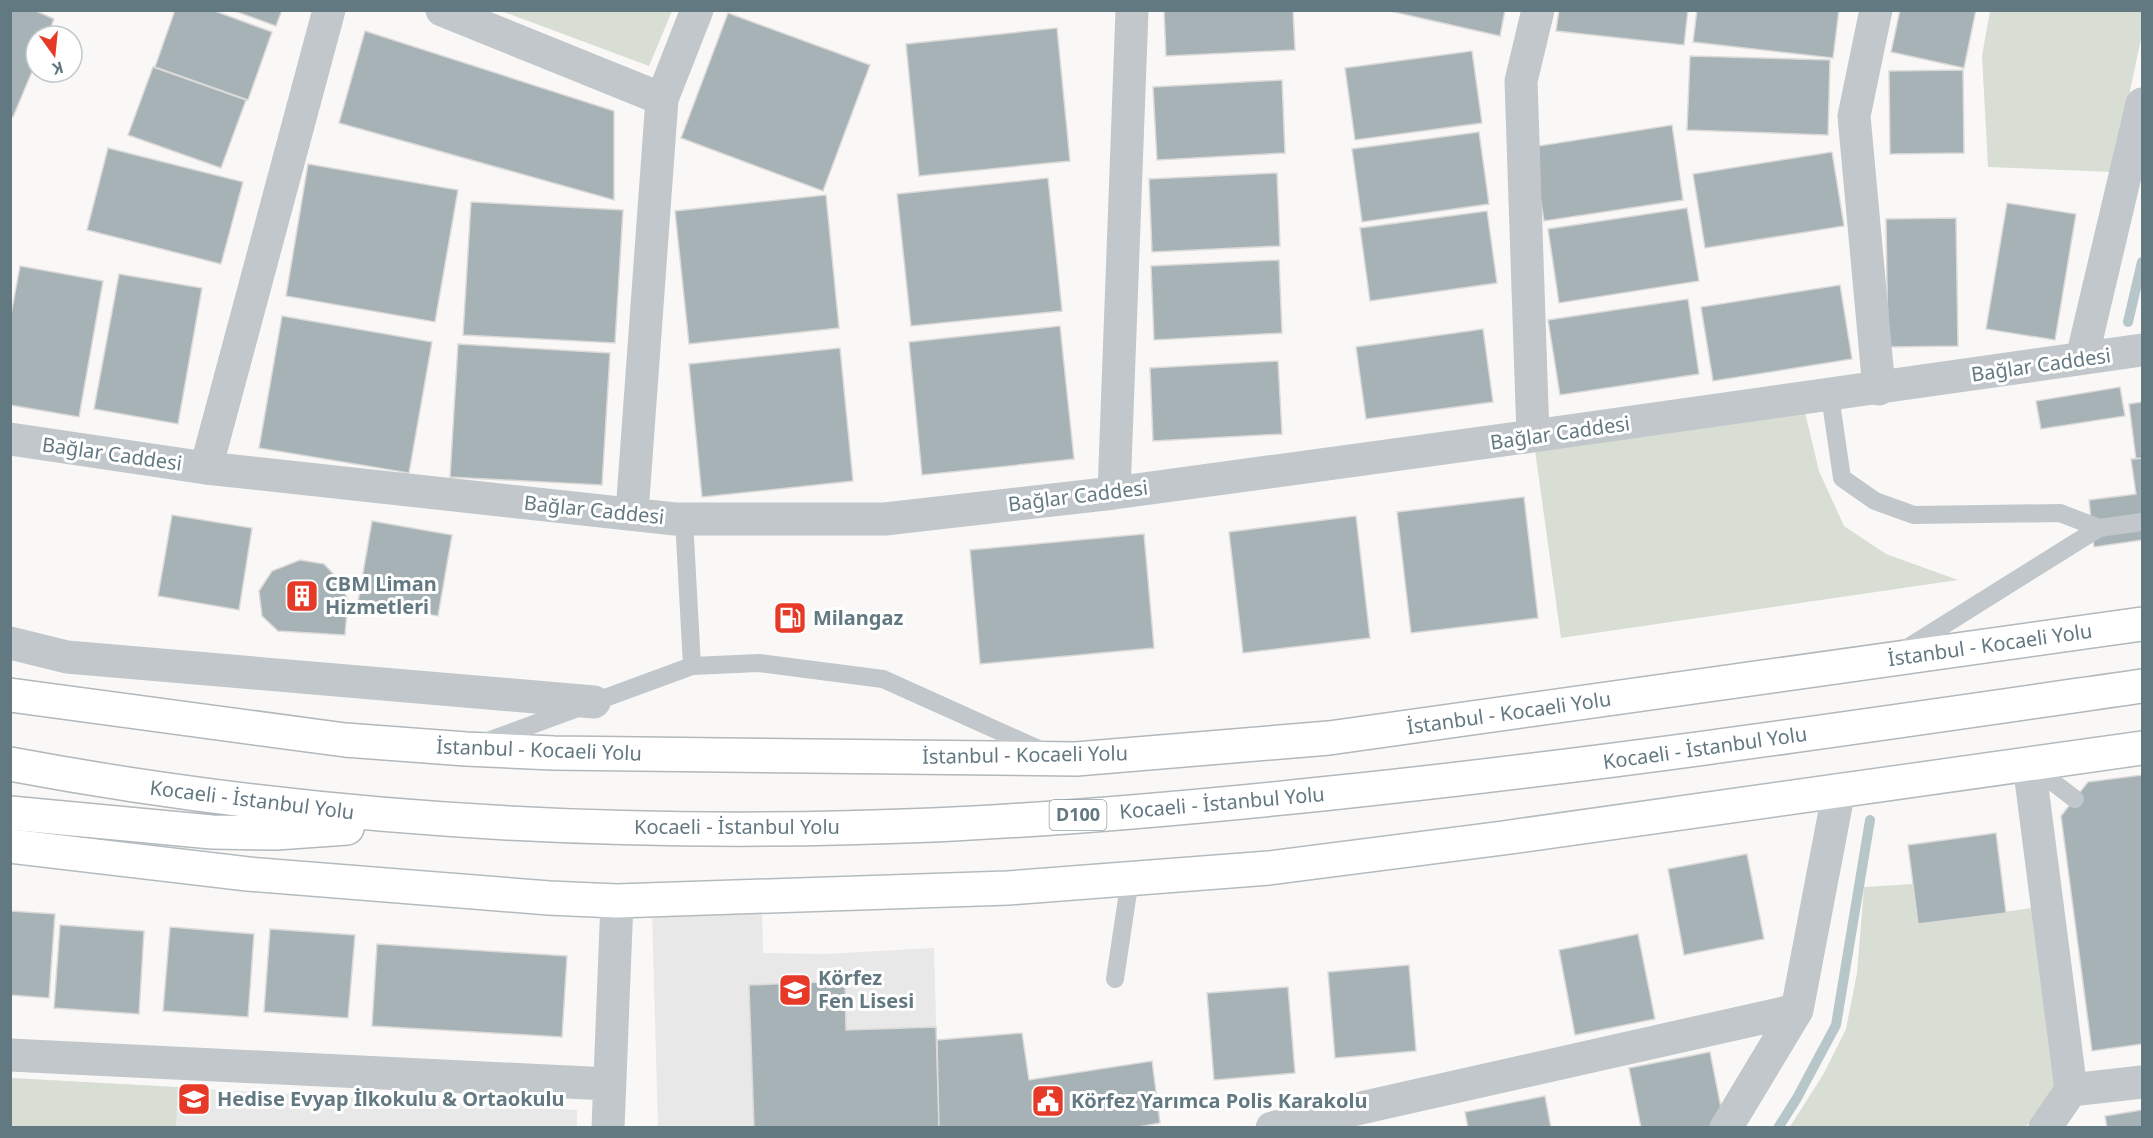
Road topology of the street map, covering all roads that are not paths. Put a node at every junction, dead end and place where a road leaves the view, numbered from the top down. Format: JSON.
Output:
{"nodes":[{"id":1,"x":329,"y":10,"type":"edge"},
{"id":2,"x":442,"y":10,"type":"edge"},
{"id":3,"x":697,"y":10,"type":"edge"},
{"id":4,"x":1538,"y":10,"type":"edge"},
{"id":5,"x":1876,"y":10,"type":"edge"},
{"id":6,"x":1127,"y":12,"type":"edge"},
{"id":7,"x":662,"y":99,"type":"junction"},
{"id":8,"x":2142,"y":104,"type":"edge"},
{"id":9,"x":2142,"y":350,"type":"edge"},
{"id":10,"x":2082,"y":358,"type":"junction"},
{"id":11,"x":1879,"y":389,"type":"junction"},
{"id":12,"x":1830,"y":396,"type":"junction"},
{"id":13,"x":1533,"y":436,"type":"junction"},
{"id":14,"x":10,"y":439,"type":"edge"},
{"id":15,"x":206,"y":468,"type":"junction"},
{"id":16,"x":1114,"y":492,"type":"junction"},
{"id":17,"x":632,"y":513,"type":"junction"},
{"id":18,"x":684,"y":519,"type":"junction"},
{"id":19,"x":2142,"y":522,"type":"edge"},
{"id":20,"x":2099,"y":528,"type":"junction"},
{"id":21,"x":2142,"y":624,"type":"edge"},
{"id":22,"x":10,"y":643,"type":"edge"},
{"id":23,"x":1889,"y":659,"type":"junction"},
{"id":24,"x":692,"y":666,"type":"junction"},
{"id":25,"x":2142,"y":686,"type":"edge"},
{"id":26,"x":10,"y":695,"type":"edge"},
{"id":27,"x":594,"y":702,"type":"junction"},
{"id":28,"x":2142,"y":748,"type":"edge"},
{"id":29,"x":466,"y":749,"type":"junction"},
{"id":30,"x":1076,"y":759,"type":"junction"},
{"id":31,"x":10,"y":764,"type":"edge"},
{"id":32,"x":2029,"y":764,"type":"junction"},
{"id":33,"x":1839,"y":790,"type":"junction"},
{"id":34,"x":2075,"y":799,"type":"dead end"},
{"id":35,"x":10,"y":813,"type":"edge"},
{"id":36,"x":452,"y":819,"type":"junction"},
{"id":37,"x":10,"y":846,"type":"edge"},
{"id":38,"x":1130,"y":879,"type":"junction"},
{"id":39,"x":617,"y":901,"type":"junction"},
{"id":40,"x":1115,"y":980,"type":"dead end"},
{"id":41,"x":1797,"y":1010,"type":"junction"},
{"id":42,"x":10,"y":1055,"type":"edge"},
{"id":43,"x":2142,"y":1082,"type":"edge"},
{"id":44,"x":609,"y":1084,"type":"junction"},
{"id":45,"x":2071,"y":1089,"type":"junction"},
{"id":46,"x":608,"y":1128,"type":"edge"},
{"id":47,"x":1272,"y":1128,"type":"edge"},
{"id":48,"x":1726,"y":1128,"type":"edge"},
{"id":49,"x":2045,"y":1128,"type":"edge"}],
"edges":[{"from":1,"to":15,"type":"street"},
{"from":2,"to":7,"type":"street"},
{"from":3,"to":7,"type":"street"},
{"from":4,"to":13,"type":"street"},
{"from":5,"to":11,"type":"street"},
{"from":6,"to":16,"type":"street"},
{"from":7,"to":17,"type":"street"},
{"from":8,"to":10,"type":"street"},
{"from":9,"to":10,"type":"street","name":"Bağlar Caddesi"},
{"from":10,"to":11,"type":"street","name":"Bağlar Caddesi"},
{"from":11,"to":12,"type":"street","name":"Bağlar Caddesi"},
{"from":12,"to":13,"type":"street","name":"Bağlar Caddesi"},
{"from":12,"to":20,"type":"lane"},
{"from":13,"to":16,"type":"street","name":"Bağlar Caddesi"},
{"from":14,"to":15,"type":"street","name":"Bağlar Caddesi"},
{"from":15,"to":17,"type":"street","name":"Bağlar Caddesi"},
{"from":16,"to":18,"type":"street","name":"Bağlar Caddesi"},
{"from":17,"to":18,"type":"street","name":"Bağlar Caddesi"},
{"from":18,"to":24,"type":"lane"},
{"from":19,"to":20,"type":"lane"},
{"from":20,"to":23,"type":"lane"},
{"from":21,"to":23,"type":"main road","name":"İstanbul - Kocaeli Yolu"},
{"from":22,"to":27,"type":"street"},
{"from":23,"to":30,"type":"main road","name":"İstanbul - Kocaeli Yolu"},
{"from":24,"to":27,"type":"lane"},
{"from":24,"to":30,"type":"lane"},
{"from":25,"to":36,"type":"main road","name":"Kocaeli - İstanbul Yolu","number":"D100"},
{"from":26,"to":29,"type":"main road","name":"İstanbul - Kocaeli Yolu"},
{"from":27,"to":29,"type":"lane"},
{"from":28,"to":32,"type":"main road"},
{"from":29,"to":30,"type":"main road","name":"İstanbul - Kocaeli Yolu"},
{"from":31,"to":36,"type":"main road","name":"Kocaeli - İstanbul Yolu","number":"D100"},
{"from":32,"to":33,"type":"main road"},
{"from":32,"to":34,"type":"lane"},
{"from":32,"to":45,"type":"street"},
{"from":33,"to":38,"type":"main road"},
{"from":33,"to":41,"type":"street"},
{"from":35,"to":36,"type":"main road"},
{"from":37,"to":39,"type":"main road"},
{"from":38,"to":39,"type":"main road"},
{"from":38,"to":40,"type":"lane"},
{"from":39,"to":44,"type":"street"},
{"from":41,"to":47,"type":"street"},
{"from":41,"to":48,"type":"street"},
{"from":42,"to":44,"type":"street"},
{"from":43,"to":45,"type":"street"},
{"from":44,"to":46,"type":"street"},
{"from":45,"to":49,"type":"street"}]}
